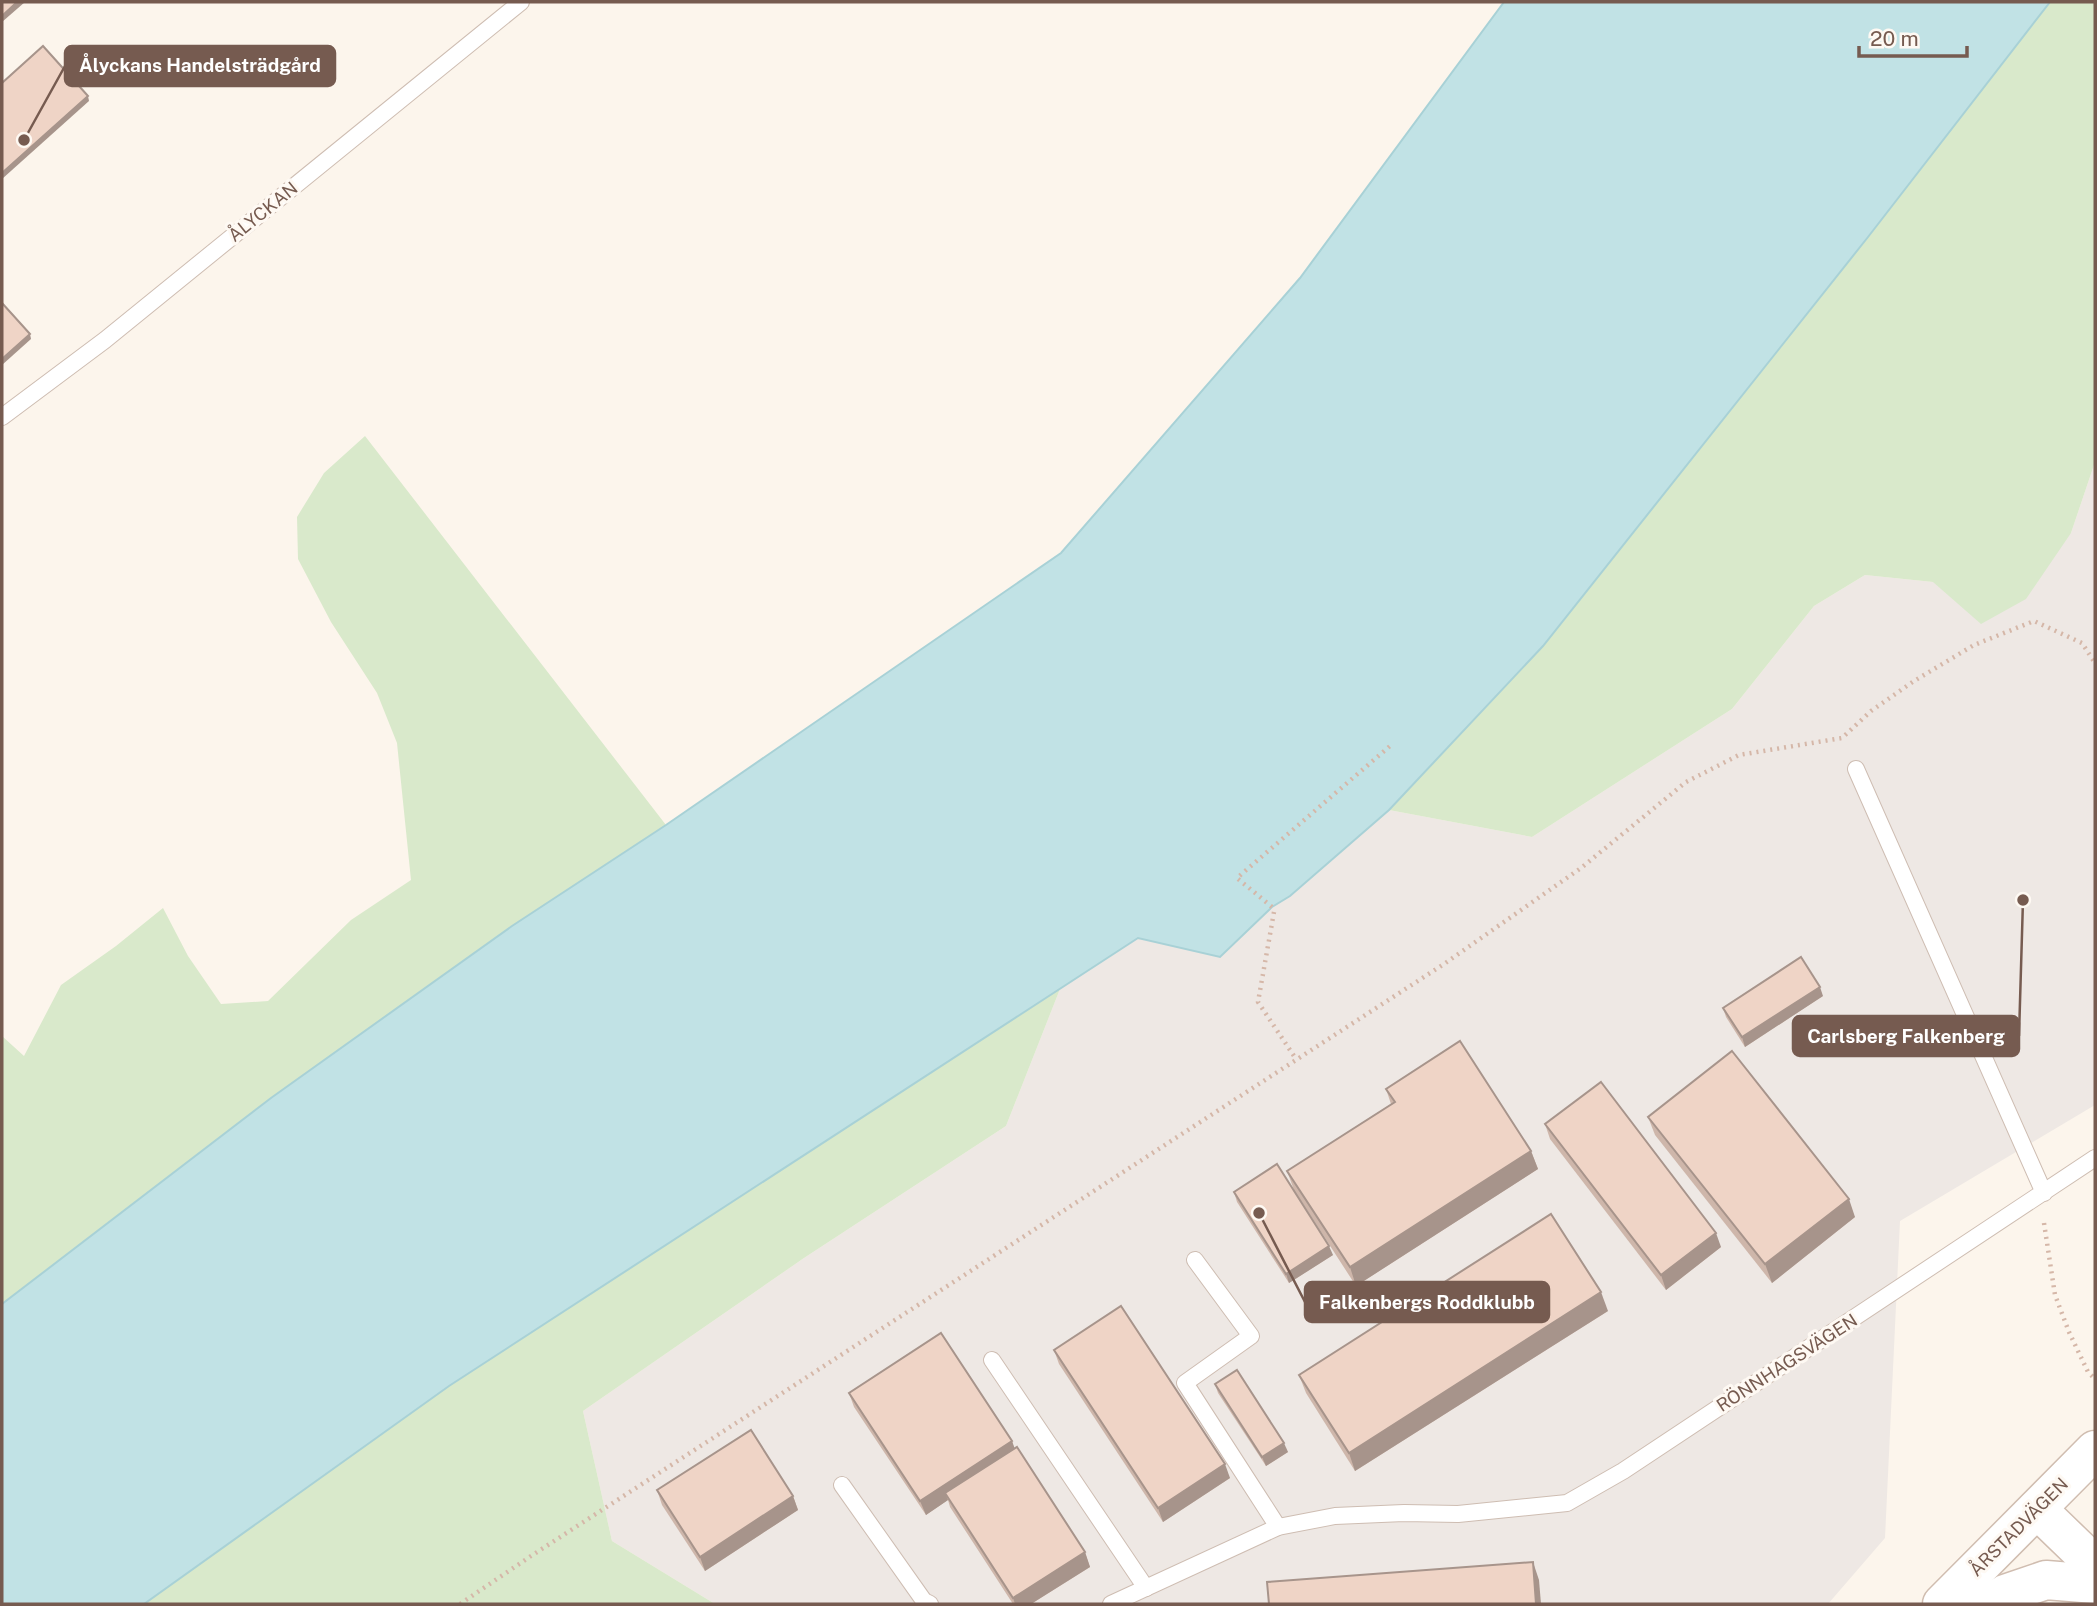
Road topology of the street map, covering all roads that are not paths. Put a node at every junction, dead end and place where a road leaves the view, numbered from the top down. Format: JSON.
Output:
{"nodes":[{"id":1,"x":521,"y":2,"type":"edge"},
{"id":2,"x":2,"y":418,"type":"edge"},
{"id":3,"x":1856,"y":769,"type":"dead end"},
{"id":4,"x":2095,"y":1158,"type":"edge"},
{"id":5,"x":2044,"y":1193,"type":"junction"},
{"id":6,"x":1195,"y":1260,"type":"dead end"},
{"id":7,"x":992,"y":1360,"type":"dead end"},
{"id":8,"x":2095,"y":1450,"type":"edge"},
{"id":9,"x":842,"y":1485,"type":"dead end"},
{"id":10,"x":2037,"y":1509,"type":"junction"},
{"id":11,"x":1278,"y":1527,"type":"junction"},
{"id":12,"x":2095,"y":1565,"type":"edge"},
{"id":13,"x":2095,"y":1584,"type":"edge"},
{"id":14,"x":1146,"y":1588,"type":"junction"},
{"id":15,"x":930,"y":1604,"type":"edge"},
{"id":16,"x":1111,"y":1604,"type":"edge"},
{"id":17,"x":1942,"y":1604,"type":"edge"},
{"id":18,"x":1989,"y":1604,"type":"edge"}],
"edges":[{"from":1,"to":2,"type":"lane","name":"ÅLYCKAN"},
{"from":3,"to":5,"type":"lane"},
{"from":4,"to":5,"type":"lane","name":"RÖNNHAGSVÄGEN"},
{"from":5,"to":11,"type":"lane","name":"RÖNNHAGSVÄGEN"},
{"from":6,"to":11,"type":"lane"},
{"from":7,"to":14,"type":"lane"},
{"from":8,"to":10,"type":"main road","name":"ÅRSTADVÄGEN"},
{"from":9,"to":15,"type":"lane"},
{"from":10,"to":12,"type":"main road"},
{"from":10,"to":17,"type":"main road","name":"ÅRSTADVÄGEN"},
{"from":11,"to":14,"type":"lane","name":"RÖNNHAGSVÄGEN"},
{"from":13,"to":18,"type":"main road"},
{"from":14,"to":16,"type":"lane","name":"RÖNNHAGSVÄGEN"}]}
